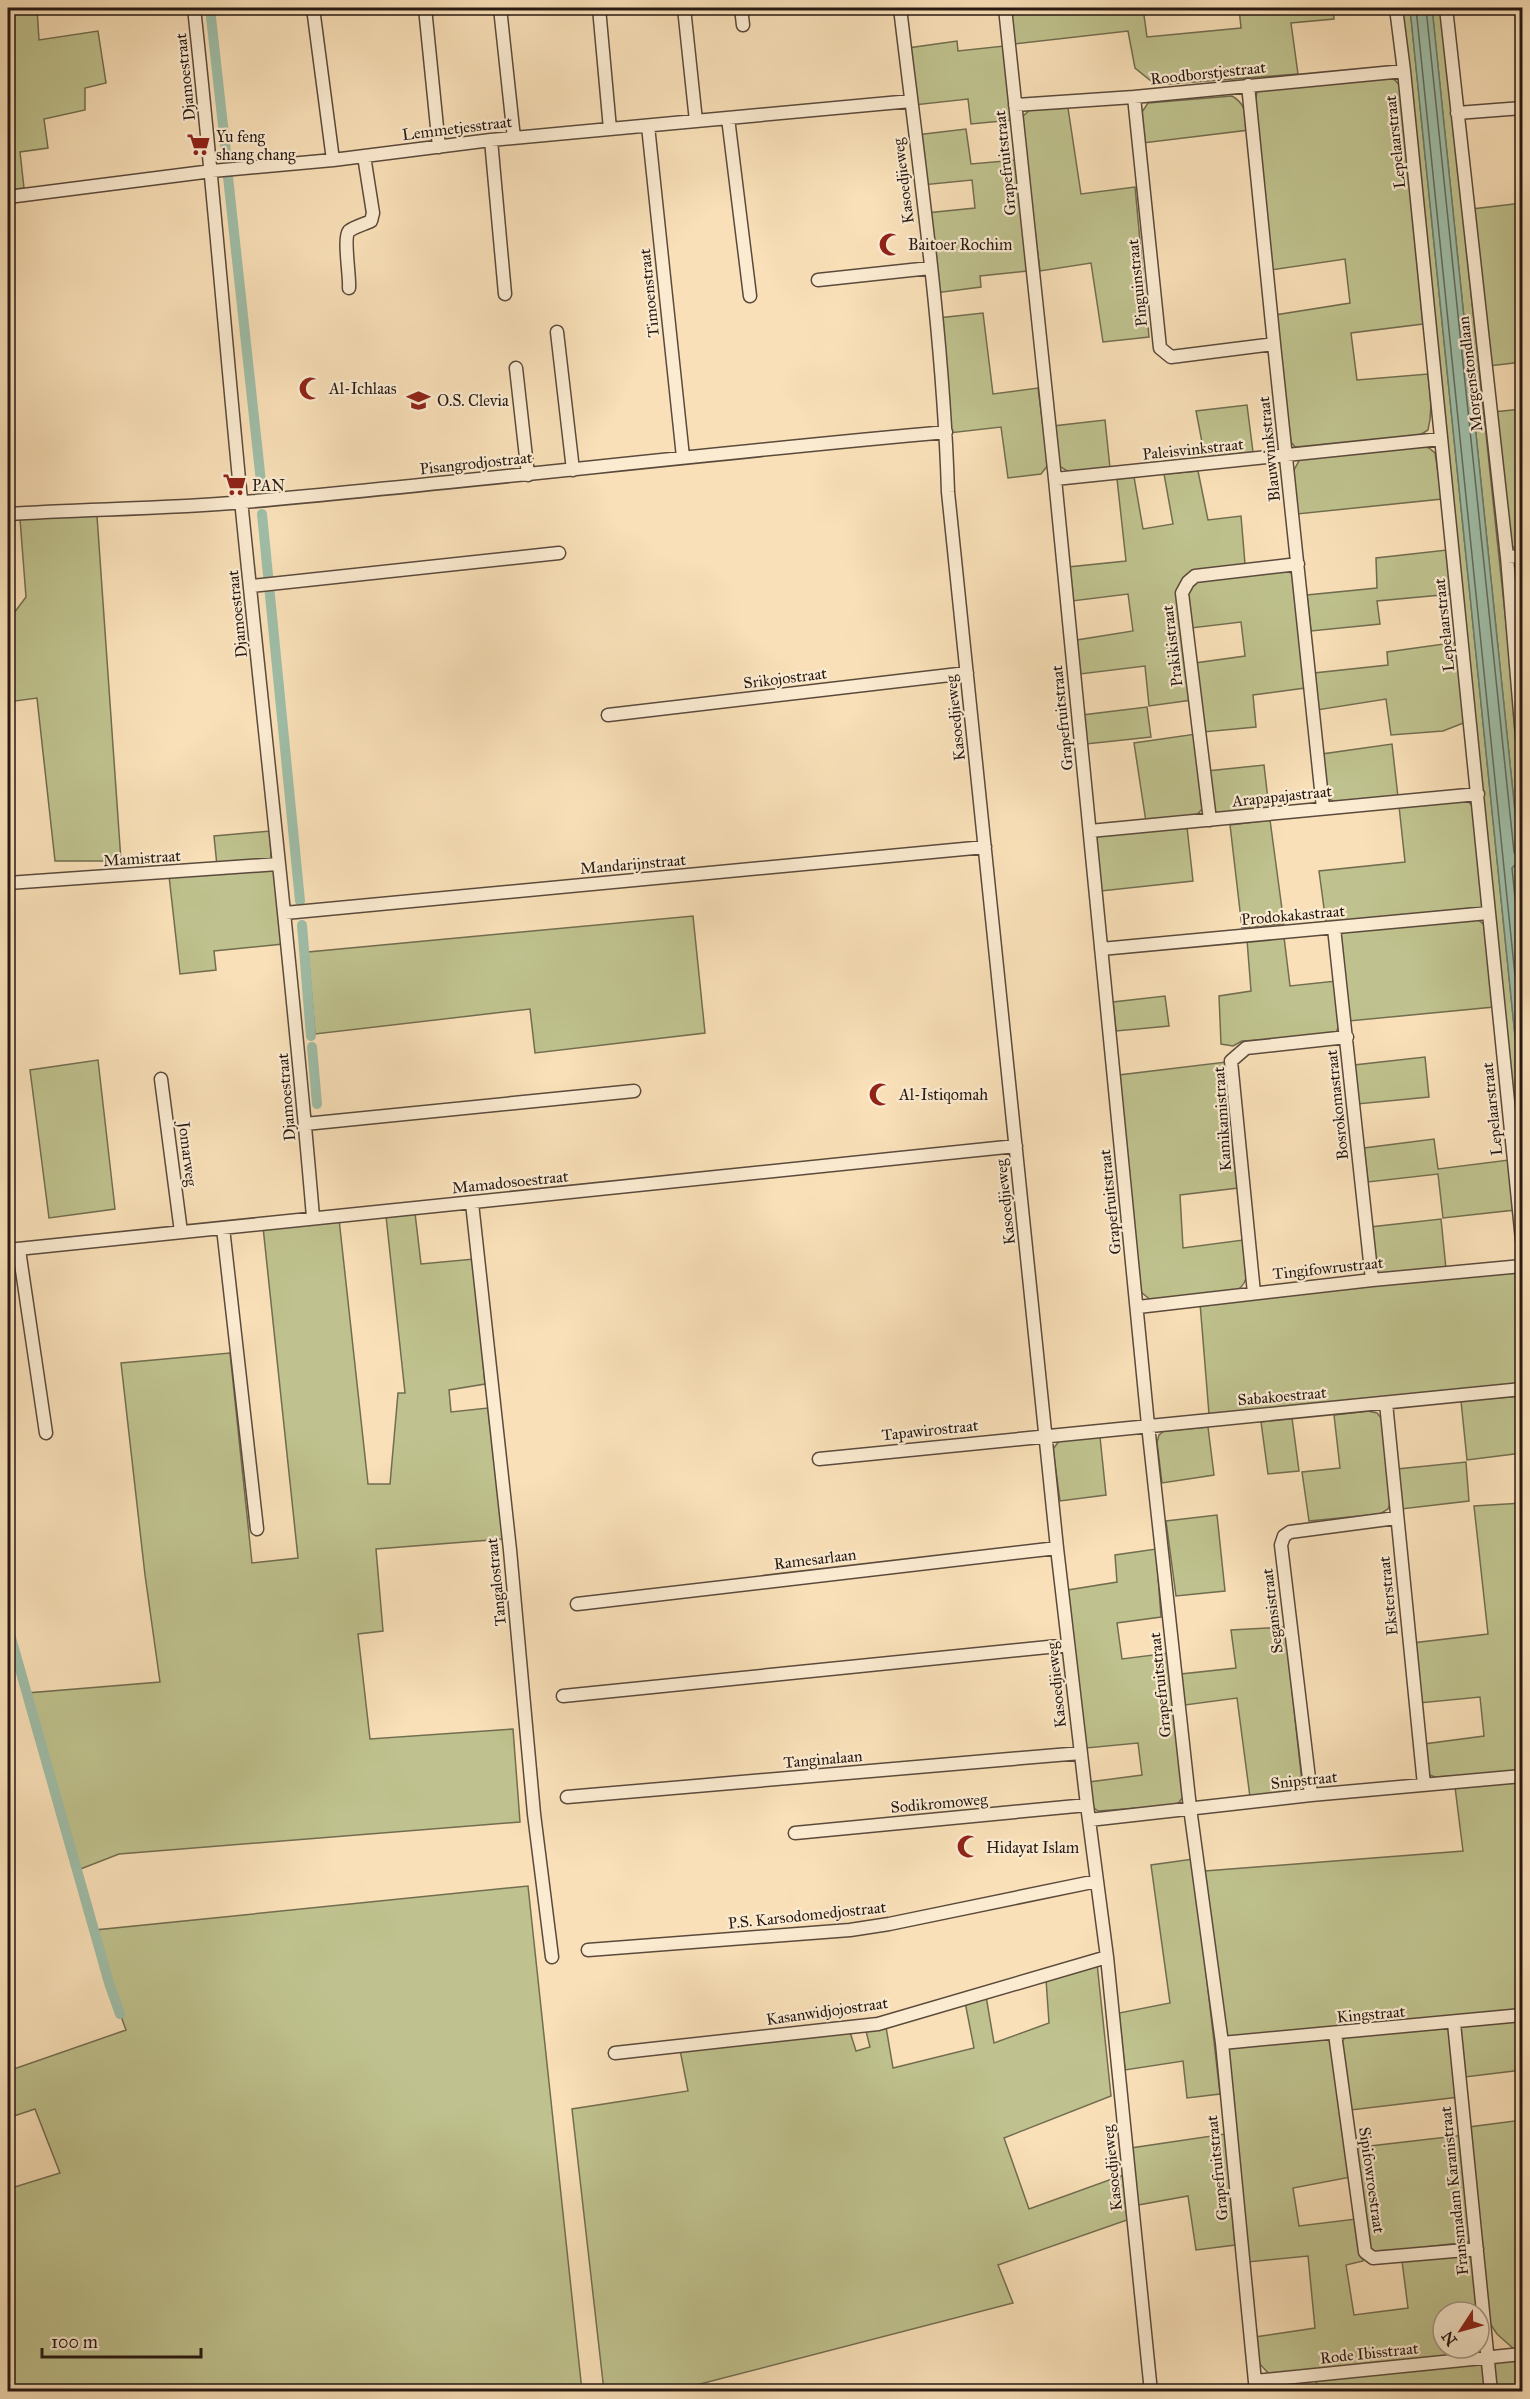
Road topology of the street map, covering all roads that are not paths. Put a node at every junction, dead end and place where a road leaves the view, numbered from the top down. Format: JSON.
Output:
{"nodes":[{"id":1,"x":194,"y":8,"type":"edge"},
{"id":2,"x":313,"y":8,"type":"edge"},
{"id":3,"x":425,"y":8,"type":"edge"},
{"id":4,"x":500,"y":8,"type":"edge"},
{"id":5,"x":599,"y":8,"type":"edge"},
{"id":6,"x":684,"y":8,"type":"edge"},
{"id":7,"x":741,"y":8,"type":"edge"},
{"id":8,"x":900,"y":8,"type":"edge"},
{"id":9,"x":1005,"y":8,"type":"edge"},
{"id":10,"x":1396,"y":8,"type":"edge"},
{"id":11,"x":1446,"y":8,"type":"edge"},
{"id":12,"x":742,"y":25,"type":"dead end"},
{"id":13,"x":1404,"y":71,"type":"junction"},
{"id":14,"x":1248,"y":85,"type":"junction"},
{"id":15,"x":1134,"y":97,"type":"junction"},
{"id":16,"x":911,"y":101,"type":"junction"},
{"id":17,"x":1015,"y":105,"type":"junction"},
{"id":18,"x":1522,"y":108,"type":"edge"},
{"id":19,"x":1457,"y":113,"type":"junction"},
{"id":20,"x":728,"y":118,"type":"junction"},
{"id":21,"x":696,"y":121,"type":"junction"},
{"id":22,"x":648,"y":126,"type":"junction"},
{"id":23,"x":610,"y":129,"type":"junction"},
{"id":24,"x":514,"y":138,"type":"junction"},
{"id":25,"x":491,"y":140,"type":"junction"},
{"id":26,"x":439,"y":147,"type":"junction"},
{"id":27,"x":364,"y":156,"type":"junction"},
{"id":28,"x":333,"y":160,"type":"junction"},
{"id":29,"x":212,"y":171,"type":"junction"},
{"id":30,"x":8,"y":197,"type":"edge"},
{"id":31,"x":930,"y":268,"type":"junction"},
{"id":32,"x":818,"y":280,"type":"dead end"},
{"id":33,"x":349,"y":288,"type":"dead end"},
{"id":34,"x":505,"y":294,"type":"dead end"},
{"id":35,"x":750,"y":296,"type":"dead end"},
{"id":36,"x":557,"y":332,"type":"dead end"},
{"id":37,"x":1274,"y":344,"type":"junction"},
{"id":38,"x":516,"y":368,"type":"dead end"},
{"id":39,"x":946,"y":432,"type":"junction"},
{"id":40,"x":1440,"y":439,"type":"junction"},
{"id":41,"x":1287,"y":456,"type":"junction"},
{"id":42,"x":683,"y":458,"type":"junction"},
{"id":43,"x":573,"y":470,"type":"junction"},
{"id":44,"x":528,"y":475,"type":"junction"},
{"id":45,"x":1055,"y":479,"type":"junction"},
{"id":46,"x":242,"y":502,"type":"junction"},
{"id":47,"x":8,"y":514,"type":"edge"},
{"id":48,"x":559,"y":553,"type":"dead end"},
{"id":49,"x":1522,"y":556,"type":"edge"},
{"id":50,"x":1508,"y":557,"type":"junction"},
{"id":51,"x":1298,"y":564,"type":"junction"},
{"id":52,"x":256,"y":585,"type":"junction"},
{"id":53,"x":967,"y":674,"type":"junction"},
{"id":54,"x":1519,"y":675,"type":"edge"},
{"id":55,"x":608,"y":715,"type":"dead end"},
{"id":56,"x":1522,"y":737,"type":"edge"},
{"id":57,"x":1478,"y":794,"type":"junction"},
{"id":58,"x":1323,"y":808,"type":"junction"},
{"id":59,"x":1210,"y":820,"type":"junction"},
{"id":60,"x":1090,"y":831,"type":"junction"},
{"id":61,"x":985,"y":848,"type":"junction"},
{"id":62,"x":278,"y":864,"type":"junction"},
{"id":63,"x":8,"y":883,"type":"edge"},
{"id":64,"x":285,"y":913,"type":"junction"},
{"id":65,"x":1488,"y":914,"type":"junction"},
{"id":66,"x":1334,"y":928,"type":"junction"},
{"id":67,"x":1101,"y":950,"type":"junction"},
{"id":68,"x":1347,"y":1037,"type":"junction"},
{"id":69,"x":161,"y":1079,"type":"dead end"},
{"id":70,"x":634,"y":1091,"type":"dead end"},
{"id":71,"x":305,"y":1124,"type":"junction"},
{"id":72,"x":1016,"y":1146,"type":"junction"},
{"id":73,"x":472,"y":1203,"type":"junction"},
{"id":74,"x":313,"y":1217,"type":"junction"},
{"id":75,"x":223,"y":1228,"type":"junction"},
{"id":76,"x":181,"y":1232,"type":"junction"},
{"id":77,"x":1522,"y":1240,"type":"edge"},
{"id":78,"x":13,"y":1250,"type":"edge"},
{"id":79,"x":1522,"y":1266,"type":"edge"},
{"id":80,"x":1371,"y":1280,"type":"junction"},
{"id":81,"x":1254,"y":1293,"type":"junction"},
{"id":82,"x":1138,"y":1307,"type":"junction"},
{"id":83,"x":1522,"y":1389,"type":"edge"},
{"id":84,"x":1386,"y":1403,"type":"junction"},
{"id":85,"x":1148,"y":1425,"type":"junction"},
{"id":86,"x":46,"y":1433,"type":"dead end"},
{"id":87,"x":1045,"y":1435,"type":"junction"},
{"id":88,"x":819,"y":1459,"type":"dead end"},
{"id":89,"x":1396,"y":1518,"type":"junction"},
{"id":90,"x":257,"y":1529,"type":"dead end"},
{"id":91,"x":1057,"y":1548,"type":"junction"},
{"id":92,"x":577,"y":1604,"type":"dead end"},
{"id":93,"x":1068,"y":1645,"type":"junction"},
{"id":94,"x":563,"y":1696,"type":"dead end"},
{"id":95,"x":1081,"y":1753,"type":"junction"},
{"id":96,"x":1522,"y":1776,"type":"edge"},
{"id":97,"x":1424,"y":1785,"type":"junction"},
{"id":98,"x":1311,"y":1795,"type":"junction"},
{"id":99,"x":567,"y":1797,"type":"dead end"},
{"id":100,"x":1087,"y":1805,"type":"junction"},
{"id":101,"x":1190,"y":1808,"type":"junction"},
{"id":102,"x":1089,"y":1820,"type":"junction"},
{"id":103,"x":795,"y":1833,"type":"dead end"},
{"id":104,"x":1097,"y":1881,"type":"junction"},
{"id":105,"x":588,"y":1950,"type":"dead end"},
{"id":106,"x":552,"y":1957,"type":"dead end"},
{"id":107,"x":1107,"y":1957,"type":"junction"},
{"id":108,"x":1522,"y":2015,"type":"edge"},
{"id":109,"x":1454,"y":2023,"type":"junction"},
{"id":110,"x":1335,"y":2034,"type":"junction"},
{"id":111,"x":1222,"y":2043,"type":"junction"},
{"id":112,"x":615,"y":2053,"type":"dead end"},
{"id":113,"x":1477,"y":2249,"type":"junction"},
{"id":114,"x":1482,"y":2300,"type":"edge"},
{"id":115,"x":1522,"y":2354,"type":"edge"},
{"id":116,"x":1491,"y":2358,"type":"edge"},
{"id":117,"x":1471,"y":2360,"type":"edge"},
{"id":118,"x":1488,"y":2360,"type":"edge"},
{"id":119,"x":1256,"y":2386,"type":"edge"},
{"id":120,"x":1151,"y":2391,"type":"edge"},
{"id":121,"x":1491,"y":2391,"type":"edge"}],
"edges":[{"from":1,"to":29,"type":"street","name":"Djamoestraat"},
{"from":2,"to":28,"type":"street"},
{"from":3,"to":26,"type":"street"},
{"from":4,"to":24,"type":"street"},
{"from":5,"to":23,"type":"street"},
{"from":6,"to":21,"type":"street"},
{"from":7,"to":12,"type":"street"},
{"from":8,"to":16,"type":"street","name":"Kasoedjieweg"},
{"from":9,"to":17,"type":"street","name":"Grapefruitstraat"},
{"from":10,"to":13,"type":"street","name":"Lepelaarstraat"},
{"from":11,"to":19,"type":"street","name":"Morgenstondlaan"},
{"from":13,"to":14,"type":"street","name":"Roodborstjestraat"},
{"from":13,"to":40,"type":"street","name":"Lepelaarstraat"},
{"from":14,"to":15,"type":"street","name":"Roodborstjestraat"},
{"from":14,"to":37,"type":"street","name":"Blauwvinkstraat"},
{"from":15,"to":17,"type":"street","name":"Roodborstjestraat"},
{"from":15,"to":37,"type":"street","name":"Pinguinstraat"},
{"from":16,"to":20,"type":"street","name":"Lemmetjesstraat"},
{"from":16,"to":31,"type":"street","name":"Kasoedjieweg"},
{"from":17,"to":45,"type":"street","name":"Grapefruitstraat"},
{"from":18,"to":19,"type":"street"},
{"from":19,"to":50,"type":"street","name":"Morgenstondlaan"},
{"from":20,"to":21,"type":"street","name":"Lemmetjesstraat"},
{"from":20,"to":35,"type":"street"},
{"from":21,"to":22,"type":"street","name":"Lemmetjesstraat"},
{"from":22,"to":23,"type":"street","name":"Lemmetjesstraat"},
{"from":22,"to":42,"type":"street","name":"Timoenstraat"},
{"from":23,"to":24,"type":"street","name":"Lemmetjesstraat"},
{"from":24,"to":25,"type":"street","name":"Lemmetjesstraat"},
{"from":25,"to":26,"type":"street","name":"Lemmetjesstraat"},
{"from":25,"to":34,"type":"street"},
{"from":26,"to":27,"type":"street","name":"Lemmetjesstraat"},
{"from":27,"to":28,"type":"street","name":"Lemmetjesstraat"},
{"from":27,"to":33,"type":"street"},
{"from":28,"to":29,"type":"street","name":"Lemmetjesstraat"},
{"from":29,"to":30,"type":"street","name":"Lemmetjesstraat"},
{"from":29,"to":46,"type":"street","name":"Djamoestraat"},
{"from":31,"to":32,"type":"street"},
{"from":31,"to":39,"type":"street","name":"Kasoedjieweg"},
{"from":36,"to":43,"type":"street"},
{"from":37,"to":41,"type":"street","name":"Blauwvinkstraat"},
{"from":38,"to":44,"type":"street"},
{"from":39,"to":42,"type":"street","name":"Pisangrodjostraat"},
{"from":39,"to":53,"type":"street","name":"Kasoedjieweg"},
{"from":40,"to":41,"type":"street","name":"Paleisvinkstraat"},
{"from":40,"to":57,"type":"street","name":"Lepelaarstraat"},
{"from":41,"to":45,"type":"street","name":"Paleisvinkstraat"},
{"from":41,"to":51,"type":"street","name":"Blauwvinkstraat"},
{"from":42,"to":43,"type":"street","name":"Pisangrodjostraat"},
{"from":43,"to":44,"type":"street","name":"Pisangrodjostraat"},
{"from":44,"to":46,"type":"street","name":"Pisangrodjostraat"},
{"from":45,"to":60,"type":"street","name":"Grapefruitstraat"},
{"from":46,"to":47,"type":"street","name":"Pisangrodjostraat"},
{"from":46,"to":52,"type":"street","name":"Djamoestraat"},
{"from":48,"to":52,"type":"street"},
{"from":49,"to":50,"type":"street"},
{"from":50,"to":54,"type":"street","name":"Morgenstondlaan"},
{"from":51,"to":58,"type":"street","name":"Blauwvinkstraat"},
{"from":51,"to":59,"type":"street","name":"Prakikistraat"},
{"from":52,"to":62,"type":"street","name":"Djamoestraat"},
{"from":53,"to":55,"type":"street","name":"Srikojostraat"},
{"from":53,"to":61,"type":"street","name":"Kasoedjieweg"},
{"from":54,"to":56,"type":"street","name":"Morgenstondlaan"},
{"from":57,"to":58,"type":"street","name":"Arapapajastraat"},
{"from":57,"to":65,"type":"street","name":"Lepelaarstraat"},
{"from":58,"to":59,"type":"street","name":"Arapapajastraat"},
{"from":59,"to":60,"type":"street","name":"Arapapajastraat"},
{"from":60,"to":67,"type":"street","name":"Grapefruitstraat"},
{"from":61,"to":64,"type":"street","name":"Mandarijnstraat"},
{"from":61,"to":72,"type":"street","name":"Kasoedjieweg"},
{"from":62,"to":63,"type":"street","name":"Mamistraat"},
{"from":62,"to":64,"type":"street","name":"Djamoestraat"},
{"from":64,"to":71,"type":"street","name":"Djamoestraat"},
{"from":65,"to":66,"type":"street","name":"Prodokakastraat"},
{"from":65,"to":77,"type":"street","name":"Lepelaarstraat"},
{"from":66,"to":67,"type":"street","name":"Prodokakastraat"},
{"from":66,"to":68,"type":"street","name":"Bosrokomastraat"},
{"from":67,"to":82,"type":"street","name":"Grapefruitstraat"},
{"from":68,"to":80,"type":"street","name":"Bosrokomastraat"},
{"from":68,"to":81,"type":"street","name":"Kamikamistraat"},
{"from":69,"to":76,"type":"street","name":"Jomarweg"},
{"from":70,"to":71,"type":"street"},
{"from":71,"to":74,"type":"street","name":"Djamoestraat"},
{"from":72,"to":73,"type":"street","name":"Mamadosoestraat"},
{"from":72,"to":87,"type":"street","name":"Kasoedjieweg"},
{"from":73,"to":74,"type":"street","name":"Mamadosoestraat"},
{"from":73,"to":106,"type":"street","name":"Tangalostraat"},
{"from":74,"to":75,"type":"street","name":"Mamadosoestraat"},
{"from":75,"to":76,"type":"street","name":"Mamadosoestraat"},
{"from":75,"to":90,"type":"street"},
{"from":76,"to":78,"type":"street","name":"Mamadosoestraat"},
{"from":78,"to":86,"type":"street"},
{"from":79,"to":80,"type":"street","name":"Tingifowrustraat"},
{"from":80,"to":81,"type":"street","name":"Tingifowrustraat"},
{"from":81,"to":82,"type":"street","name":"Tingifowrustraat"},
{"from":82,"to":85,"type":"street","name":"Grapefruitstraat"},
{"from":83,"to":84,"type":"street","name":"Sabakoestraat"},
{"from":84,"to":85,"type":"street","name":"Sabakoestraat"},
{"from":84,"to":89,"type":"street","name":"Eksterstraat"},
{"from":85,"to":87,"type":"street","name":"Sabakoestraat"},
{"from":85,"to":101,"type":"street","name":"Grapefruitstraat"},
{"from":87,"to":88,"type":"street","name":"Tapawirostraat"},
{"from":87,"to":91,"type":"street","name":"Kasoedjieweg"},
{"from":89,"to":97,"type":"street","name":"Eksterstraat"},
{"from":89,"to":98,"type":"street","name":"Segansistraat"},
{"from":91,"to":92,"type":"street","name":"Ramesarlaan"},
{"from":91,"to":93,"type":"street","name":"Kasoedjieweg"},
{"from":93,"to":94,"type":"street"},
{"from":93,"to":95,"type":"street","name":"Kasoedjieweg"},
{"from":95,"to":99,"type":"street","name":"Tanginalaan"},
{"from":95,"to":100,"type":"street","name":"Kasoedjieweg"},
{"from":96,"to":97,"type":"street","name":"Snipstraat"},
{"from":97,"to":98,"type":"street","name":"Snipstraat"},
{"from":98,"to":101,"type":"street","name":"Snipstraat"},
{"from":100,"to":102,"type":"street","name":"Kasoedjieweg"},
{"from":100,"to":103,"type":"street","name":"Sodikromoweg"},
{"from":101,"to":102,"type":"street","name":"Snipstraat"},
{"from":101,"to":111,"type":"street","name":"Grapefruitstraat"},
{"from":102,"to":104,"type":"street","name":"Kasoedjieweg"},
{"from":104,"to":105,"type":"street","name":"P.S. Karsodomedjostraat"},
{"from":104,"to":107,"type":"street","name":"Kasoedjieweg"},
{"from":107,"to":112,"type":"street","name":"Kasanwidjojostraat"},
{"from":107,"to":120,"type":"street","name":"Kasoedjieweg"},
{"from":108,"to":109,"type":"street","name":"Kingstraat"},
{"from":109,"to":110,"type":"street","name":"Kingstraat"},
{"from":109,"to":113,"type":"street","name":"Fransmadam Karanistraat"},
{"from":110,"to":111,"type":"street","name":"Kingstraat"},
{"from":110,"to":113,"type":"street","name":"Sipifowroestraat"},
{"from":111,"to":119,"type":"street","name":"Grapefruitstraat"},
{"from":113,"to":114,"type":"street","name":"Fransmadam Karanistraat"},
{"from":115,"to":116,"type":"street","name":"Rode Ibisstraat"},
{"from":117,"to":119,"type":"street","name":"Rode Ibisstraat"},
{"from":118,"to":121,"type":"street","name":"Fransmadam Karanistraat"}]}
